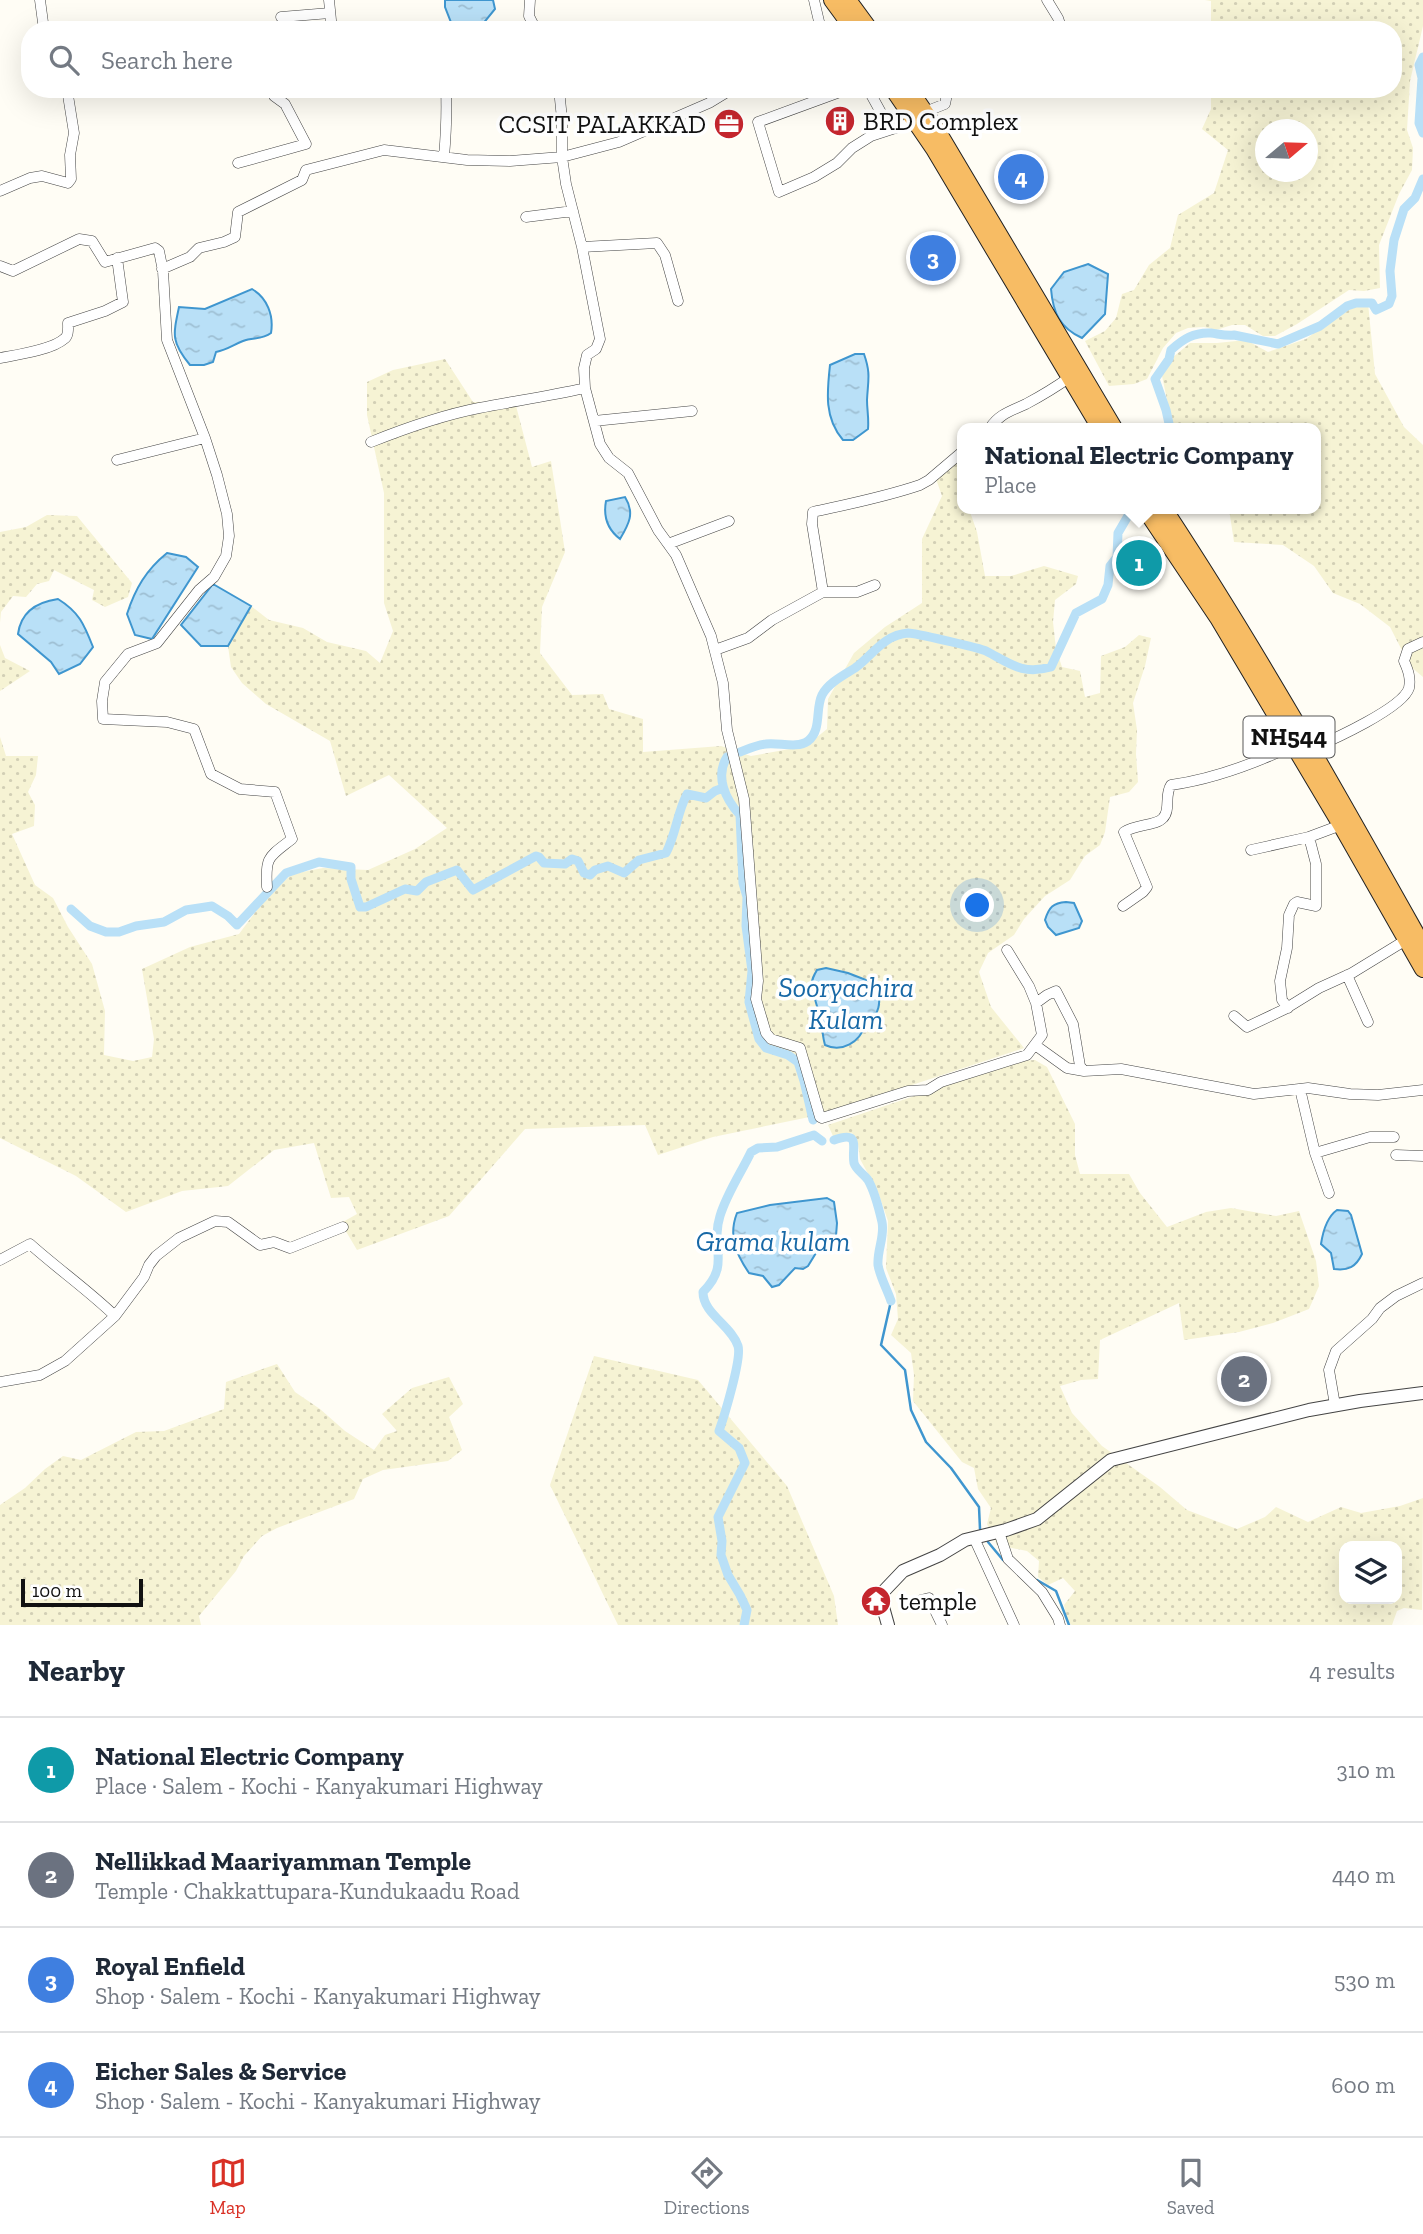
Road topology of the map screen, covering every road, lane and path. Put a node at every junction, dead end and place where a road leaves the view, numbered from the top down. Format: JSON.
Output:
{"nodes":[{"id":1,"x":40,"y":0,"type":"edge"},
{"id":2,"x":329,"y":0,"type":"edge"},
{"id":3,"x":530,"y":0,"type":"edge"},
{"id":4,"x":814,"y":0,"type":"edge"},
{"id":5,"x":832,"y":0,"type":"edge"},
{"id":6,"x":848,"y":0,"type":"edge"},
{"id":7,"x":1047,"y":0,"type":"edge"},
{"id":8,"x":330,"y":13,"type":"junction"},
{"id":9,"x":281,"y":18,"type":"dead end"},
{"id":10,"x":43,"y":21,"type":"edge"},
{"id":11,"x":331,"y":21,"type":"edge"},
{"id":12,"x":532,"y":21,"type":"edge"},
{"id":13,"x":819,"y":21,"type":"edge"},
{"id":14,"x":847,"y":21,"type":"edge"},
{"id":15,"x":863,"y":21,"type":"edge"},
{"id":16,"x":1059,"y":21,"type":"edge"},
{"id":17,"x":68,"y":98,"type":"edge"},
{"id":18,"x":277,"y":98,"type":"edge"},
{"id":19,"x":446,"y":98,"type":"edge"},
{"id":20,"x":560,"y":98,"type":"edge"},
{"id":21,"x":708,"y":98,"type":"edge"},
{"id":22,"x":718,"y":98,"type":"edge"},
{"id":23,"x":824,"y":98,"type":"edge"},
{"id":24,"x":873,"y":98,"type":"edge"},
{"id":25,"x":901,"y":98,"type":"edge"},
{"id":26,"x":912,"y":98,"type":"edge"},
{"id":27,"x":947,"y":98,"type":"edge"},
{"id":28,"x":709,"y":103,"type":"junction"},
{"id":29,"x":919,"y":117,"type":"junction"},
{"id":30,"x":890,"y":130,"type":"junction"},
{"id":31,"x":444,"y":157,"type":"junction"},
{"id":32,"x":562,"y":158,"type":"junction"},
{"id":33,"x":238,"y":163,"type":"dead end"},
{"id":34,"x":0,"y":191,"type":"edge"},
{"id":35,"x":573,"y":211,"type":"junction"},
{"id":36,"x":526,"y":217,"type":"dead end"},
{"id":37,"x":582,"y":247,"type":"junction"},
{"id":38,"x":117,"y":258,"type":"junction"},
{"id":39,"x":0,"y":266,"type":"edge"},
{"id":40,"x":162,"y":269,"type":"junction"},
{"id":41,"x":678,"y":301,"type":"dead end"},
{"id":42,"x":0,"y":358,"type":"edge"},
{"id":43,"x":1070,"y":377,"type":"junction"},
{"id":44,"x":585,"y":388,"type":"junction"},
{"id":45,"x":692,"y":411,"type":"dead end"},
{"id":46,"x":594,"y":421,"type":"junction"},
{"id":47,"x":993,"y":423,"type":"edge"},
{"id":48,"x":1097,"y":423,"type":"edge"},
{"id":49,"x":1111,"y":423,"type":"edge"},
{"id":50,"x":205,"y":438,"type":"junction"},
{"id":51,"x":371,"y":442,"type":"dead end"},
{"id":52,"x":957,"y":456,"type":"edge"},
{"id":53,"x":117,"y":460,"type":"dead end"},
{"id":54,"x":1149,"y":514,"type":"edge"},
{"id":55,"x":1167,"y":514,"type":"edge"},
{"id":56,"x":729,"y":521,"type":"dead end"},
{"id":57,"x":668,"y":544,"type":"junction"},
{"id":58,"x":875,"y":585,"type":"dead end"},
{"id":59,"x":823,"y":592,"type":"junction"},
{"id":60,"x":1423,"y":642,"type":"edge"},
{"id":61,"x":715,"y":650,"type":"junction"},
{"id":62,"x":1294,"y":745,"type":"junction"},
{"id":63,"x":1314,"y":754,"type":"junction"},
{"id":64,"x":1341,"y":825,"type":"junction"},
{"id":65,"x":1309,"y":837,"type":"junction"},
{"id":66,"x":1251,"y":850,"type":"dead end"},
{"id":67,"x":267,"y":887,"type":"dead end"},
{"id":68,"x":1123,"y":906,"type":"dead end"},
{"id":69,"x":1389,"y":907,"type":"junction"},
{"id":70,"x":1423,"y":934,"type":"edge"},
{"id":71,"x":1401,"y":943,"type":"junction"},
{"id":72,"x":1423,"y":946,"type":"edge"},
{"id":73,"x":1007,"y":950,"type":"dead end"},
{"id":74,"x":1423,"y":969,"type":"edge"},
{"id":75,"x":1347,"y":975,"type":"junction"},
{"id":76,"x":1423,"y":981,"type":"edge"},
{"id":77,"x":1035,"y":1003,"type":"junction"},
{"id":78,"x":1288,"y":1008,"type":"junction"},
{"id":79,"x":1234,"y":1016,"type":"dead end"},
{"id":80,"x":1368,"y":1023,"type":"dead end"},
{"id":81,"x":1035,"y":1045,"type":"junction"},
{"id":82,"x":1084,"y":1071,"type":"junction"},
{"id":83,"x":1300,"y":1089,"type":"junction"},
{"id":84,"x":1423,"y":1090,"type":"edge"},
{"id":85,"x":1394,"y":1136,"type":"dead end"},
{"id":86,"x":1315,"y":1153,"type":"junction"},
{"id":87,"x":1396,"y":1155,"type":"dead end"},
{"id":88,"x":1423,"y":1156,"type":"edge"},
{"id":89,"x":1328,"y":1194,"type":"dead end"},
{"id":90,"x":343,"y":1227,"type":"dead end"},
{"id":91,"x":0,"y":1260,"type":"edge"},
{"id":92,"x":1423,"y":1283,"type":"edge"},
{"id":93,"x":115,"y":1316,"type":"junction"},
{"id":94,"x":0,"y":1382,"type":"edge"},
{"id":95,"x":1423,"y":1393,"type":"edge"},
{"id":96,"x":1335,"y":1405,"type":"junction"},
{"id":97,"x":999,"y":1532,"type":"junction"},
{"id":98,"x":974,"y":1538,"type":"junction"},
{"id":99,"x":917,"y":1601,"type":"dead end"},
{"id":100,"x":888,"y":1625,"type":"edge"},
{"id":101,"x":942,"y":1625,"type":"edge"},
{"id":102,"x":1014,"y":1625,"type":"edge"},
{"id":103,"x":1060,"y":1625,"type":"edge"}],
"edges":[{"from":1,"to":10,"type":"street"},
{"from":2,"to":8,"type":"street"},
{"from":3,"to":12,"type":"street"},
{"from":4,"to":13,"type":"street"},
{"from":5,"to":14,"type":"highway"},
{"from":6,"to":15,"type":"highway"},
{"from":7,"to":16,"type":"street"},
{"from":8,"to":9,"type":"street"},
{"from":8,"to":11,"type":"street"},
{"from":17,"to":34,"type":"street"},
{"from":18,"to":33,"type":"street"},
{"from":19,"to":31,"type":"street"},
{"from":20,"to":32,"type":"street"},
{"from":21,"to":28,"type":"street"},
{"from":22,"to":28,"type":"street"},
{"from":23,"to":30,"type":"street"},
{"from":24,"to":30,"type":"street"},
{"from":25,"to":29,"type":"highway"},
{"from":26,"to":29,"type":"highway"},
{"from":27,"to":29,"type":"street"},
{"from":28,"to":32,"type":"street"},
{"from":29,"to":30,"type":"street"},
{"from":29,"to":43,"type":"highway"},
{"from":29,"to":49,"type":"highway"},
{"from":31,"to":32,"type":"street"},
{"from":31,"to":40,"type":"street"},
{"from":32,"to":35,"type":"street"},
{"from":35,"to":36,"type":"street"},
{"from":35,"to":37,"type":"street"},
{"from":37,"to":41,"type":"street"},
{"from":37,"to":44,"type":"street"},
{"from":38,"to":39,"type":"street"},
{"from":38,"to":40,"type":"street"},
{"from":38,"to":42,"type":"street"},
{"from":40,"to":50,"type":"street"},
{"from":43,"to":47,"type":"street"},
{"from":43,"to":48,"type":"highway"},
{"from":44,"to":46,"type":"street"},
{"from":44,"to":51,"type":"street"},
{"from":45,"to":46,"type":"street"},
{"from":46,"to":57,"type":"street"},
{"from":50,"to":53,"type":"street"},
{"from":50,"to":67,"type":"street"},
{"from":52,"to":59,"type":"street"},
{"from":54,"to":62,"type":"highway","number":"NH544"},
{"from":55,"to":63,"type":"highway","number":"NH544"},
{"from":56,"to":57,"type":"street"},
{"from":57,"to":61,"type":"street"},
{"from":58,"to":59,"type":"street"},
{"from":59,"to":61,"type":"street"},
{"from":60,"to":63,"type":"street"},
{"from":61,"to":81,"type":"street"},
{"from":62,"to":64,"type":"highway","number":"NH544"},
{"from":62,"to":68,"type":"street"},
{"from":63,"to":70,"type":"street"},
{"from":63,"to":72,"type":"highway","number":"NH544"},
{"from":64,"to":65,"type":"street"},
{"from":64,"to":69,"type":"highway","number":"NH544"},
{"from":65,"to":66,"type":"street"},
{"from":65,"to":78,"type":"street"},
{"from":69,"to":71,"type":"street"},
{"from":69,"to":74,"type":"highway","number":"NH544"},
{"from":71,"to":75,"type":"street"},
{"from":71,"to":76,"type":"street"},
{"from":73,"to":77,"type":"street"},
{"from":75,"to":78,"type":"street"},
{"from":75,"to":80,"type":"street"},
{"from":77,"to":81,"type":"street"},
{"from":77,"to":82,"type":"street"},
{"from":78,"to":79,"type":"street"},
{"from":81,"to":82,"type":"street"},
{"from":82,"to":83,"type":"street"},
{"from":83,"to":84,"type":"street"},
{"from":83,"to":86,"type":"street"},
{"from":85,"to":86,"type":"street"},
{"from":86,"to":89,"type":"street"},
{"from":87,"to":88,"type":"street"},
{"from":90,"to":93,"type":"street"},
{"from":91,"to":93,"type":"street"},
{"from":92,"to":96,"type":"street"},
{"from":93,"to":94,"type":"street"},
{"from":95,"to":96,"type":"street"},
{"from":96,"to":97,"type":"street"},
{"from":97,"to":98,"type":"street"},
{"from":97,"to":103,"type":"street"},
{"from":98,"to":100,"type":"street"},
{"from":98,"to":102,"type":"street"},
{"from":99,"to":101,"type":"street"}]}
